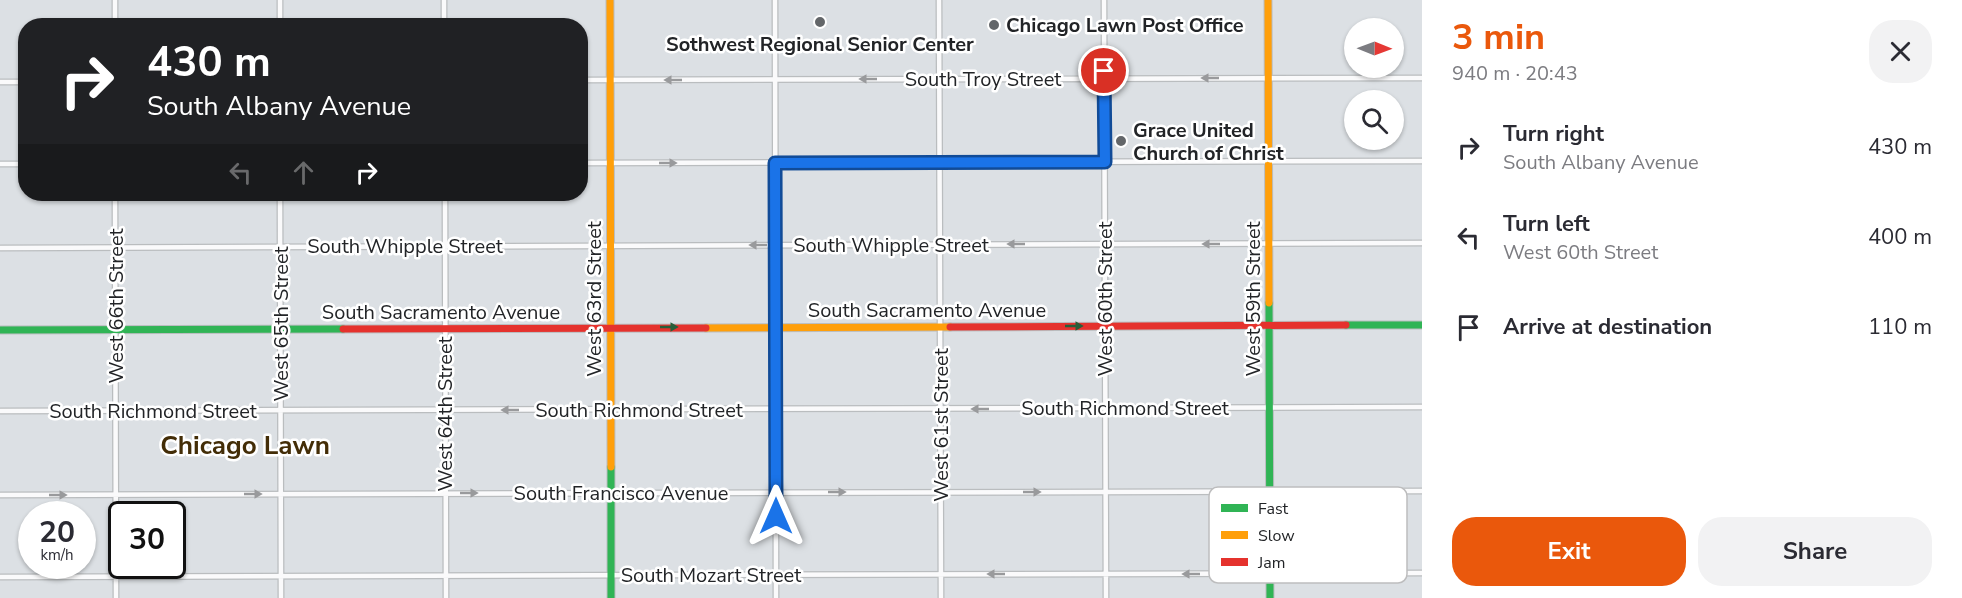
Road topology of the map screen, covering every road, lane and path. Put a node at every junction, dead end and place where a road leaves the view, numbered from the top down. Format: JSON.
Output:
{"nodes":[{"id":1,"x":115,"y":0,"type":"edge"},
{"id":2,"x":280,"y":0,"type":"edge"},
{"id":3,"x":444,"y":0,"type":"edge"},
{"id":4,"x":610,"y":0,"type":"edge"},
{"id":5,"x":775,"y":0,"type":"edge"},
{"id":6,"x":939,"y":0,"type":"edge"},
{"id":7,"x":1104,"y":0,"type":"edge"},
{"id":8,"x":1268,"y":0,"type":"edge"},
{"id":9,"x":115,"y":18,"type":"edge"},
{"id":10,"x":280,"y":18,"type":"edge"},
{"id":11,"x":444,"y":18,"type":"edge"},
{"id":12,"x":1104,"y":78,"type":"junction"},
{"id":13,"x":1269,"y":78,"type":"junction"},
{"id":14,"x":1422,"y":78,"type":"edge"},
{"id":15,"x":940,"y":79,"type":"junction"},
{"id":16,"x":588,"y":80,"type":"edge"},
{"id":17,"x":610,"y":80,"type":"junction"},
{"id":18,"x":775,"y":80,"type":"junction"},
{"id":19,"x":0,"y":82,"type":"edge"},
{"id":20,"x":18,"y":82,"type":"edge"},
{"id":21,"x":1422,"y":160,"type":"edge"},
{"id":22,"x":1269,"y":161,"type":"junction"},
{"id":23,"x":940,"y":162,"type":"junction"},
{"id":24,"x":1105,"y":162,"type":"junction"},
{"id":25,"x":775,"y":163,"type":"junction"},
{"id":26,"x":0,"y":164,"type":"edge"},
{"id":27,"x":18,"y":164,"type":"edge"},
{"id":28,"x":588,"y":164,"type":"edge"},
{"id":29,"x":610,"y":164,"type":"junction"},
{"id":30,"x":115,"y":201,"type":"edge"},
{"id":31,"x":280,"y":201,"type":"edge"},
{"id":32,"x":445,"y":201,"type":"edge"},
{"id":33,"x":1422,"y":243,"type":"edge"},
{"id":34,"x":1105,"y":244,"type":"junction"},
{"id":35,"x":1269,"y":244,"type":"junction"},
{"id":36,"x":776,"y":245,"type":"junction"},
{"id":37,"x":940,"y":245,"type":"junction"},
{"id":38,"x":445,"y":246,"type":"junction"},
{"id":39,"x":610,"y":246,"type":"junction"},
{"id":40,"x":115,"y":247,"type":"junction"},
{"id":41,"x":281,"y":247,"type":"junction"},
{"id":42,"x":0,"y":248,"type":"edge"},
{"id":43,"x":1269,"y":325,"type":"junction"},
{"id":44,"x":1422,"y":325,"type":"edge"},
{"id":45,"x":1105,"y":326,"type":"junction"},
{"id":46,"x":776,"y":327,"type":"junction"},
{"id":47,"x":941,"y":327,"type":"junction"},
{"id":48,"x":445,"y":328,"type":"junction"},
{"id":49,"x":610,"y":328,"type":"junction"},
{"id":50,"x":116,"y":329,"type":"junction"},
{"id":51,"x":281,"y":329,"type":"junction"},
{"id":52,"x":0,"y":330,"type":"edge"},
{"id":53,"x":1270,"y":407,"type":"junction"},
{"id":54,"x":1422,"y":407,"type":"edge"},
{"id":55,"x":1106,"y":408,"type":"junction"},
{"id":56,"x":941,"y":409,"type":"junction"},
{"id":57,"x":281,"y":410,"type":"junction"},
{"id":58,"x":445,"y":410,"type":"junction"},
{"id":59,"x":610,"y":410,"type":"junction"},
{"id":60,"x":776,"y":410,"type":"junction"},
{"id":61,"x":0,"y":411,"type":"edge"},
{"id":62,"x":116,"y":411,"type":"junction"},
{"id":63,"x":1270,"y":487,"type":"edge"},
{"id":64,"x":1209,"y":491,"type":"edge"},
{"id":65,"x":776,"y":492,"type":"junction"},
{"id":66,"x":941,"y":492,"type":"junction"},
{"id":67,"x":1106,"y":492,"type":"junction"},
{"id":68,"x":611,"y":493,"type":"junction"},
{"id":69,"x":116,"y":494,"type":"junction"},
{"id":70,"x":281,"y":494,"type":"junction"},
{"id":71,"x":445,"y":494,"type":"junction"},
{"id":72,"x":0,"y":495,"type":"edge"},
{"id":73,"x":116,"y":501,"type":"edge"},
{"id":74,"x":1209,"y":573,"type":"edge"},
{"id":75,"x":941,"y":574,"type":"junction"},
{"id":76,"x":1106,"y":574,"type":"junction"},
{"id":77,"x":776,"y":575,"type":"junction"},
{"id":78,"x":446,"y":576,"type":"junction"},
{"id":79,"x":611,"y":576,"type":"junction"},
{"id":80,"x":108,"y":577,"type":"edge"},
{"id":81,"x":186,"y":577,"type":"edge"},
{"id":82,"x":281,"y":577,"type":"junction"},
{"id":83,"x":0,"y":578,"type":"edge"},
{"id":84,"x":116,"y":579,"type":"edge"},
{"id":85,"x":116,"y":598,"type":"edge"},
{"id":86,"x":281,"y":598,"type":"edge"},
{"id":87,"x":446,"y":598,"type":"edge"},
{"id":88,"x":611,"y":598,"type":"edge"},
{"id":89,"x":776,"y":598,"type":"edge"},
{"id":90,"x":941,"y":598,"type":"edge"},
{"id":91,"x":1106,"y":598,"type":"edge"}],
"edges":[{"from":1,"to":9,"type":"street"},
{"from":2,"to":10,"type":"street"},
{"from":3,"to":11,"type":"street"},
{"from":4,"to":17,"type":"street","name":"West 63rd Street"},
{"from":5,"to":18,"type":"street"},
{"from":6,"to":15,"type":"street","name":"West 61st Street"},
{"from":7,"to":12,"type":"street","name":"West 60th Street"},
{"from":8,"to":13,"type":"street","name":"West 59th Street"},
{"from":13,"to":12,"type":"street","name":"South Troy Street","one_way":true},
{"from":12,"to":15,"type":"street","name":"South Troy Street"},
{"from":12,"to":24,"type":"street","name":"West 60th Street"},
{"from":13,"to":14,"type":"street","name":"South Troy Street"},
{"from":13,"to":22,"type":"street","name":"West 59th Street"},
{"from":15,"to":18,"type":"street","name":"South Troy Street","one_way":true},
{"from":15,"to":23,"type":"street","name":"West 61st Street"},
{"from":16,"to":17,"type":"street","name":"South Troy Street"},
{"from":18,"to":17,"type":"street","name":"South Troy Street","one_way":true},
{"from":17,"to":29,"type":"street","name":"West 63rd Street"},
{"from":18,"to":25,"type":"street"},
{"from":19,"to":20,"type":"street"},
{"from":21,"to":22,"type":"street"},
{"from":22,"to":24,"type":"street"},
{"from":22,"to":35,"type":"street","name":"West 59th Street"},
{"from":23,"to":24,"type":"street"},
{"from":23,"to":25,"type":"street"},
{"from":23,"to":37,"type":"street","name":"West 61st Street"},
{"from":24,"to":34,"type":"street","name":"West 60th Street"},
{"from":29,"to":25,"type":"street","one_way":true},
{"from":25,"to":36,"type":"street"},
{"from":26,"to":27,"type":"street"},
{"from":28,"to":29,"type":"street"},
{"from":29,"to":39,"type":"street","name":"West 63rd Street"},
{"from":30,"to":40,"type":"street","name":"West 66th Street"},
{"from":31,"to":41,"type":"street","name":"West 65th Street"},
{"from":32,"to":38,"type":"street","name":"West 64th Street"},
{"from":33,"to":35,"type":"street","name":"South Whipple Street"},
{"from":35,"to":34,"type":"street","name":"South Whipple Street","one_way":true},
{"from":34,"to":37,"type":"street","name":"South Whipple Street","one_way":true},
{"from":34,"to":45,"type":"street","name":"West 60th Street"},
{"from":35,"to":43,"type":"street","name":"West 59th Street"},
{"from":36,"to":37,"type":"street","name":"South Whipple Street"},
{"from":36,"to":39,"type":"street","name":"South Whipple Street","one_way":true},
{"from":36,"to":46,"type":"street"},
{"from":37,"to":47,"type":"street","name":"West 61st Street"},
{"from":38,"to":39,"type":"street","name":"South Whipple Street"},
{"from":38,"to":41,"type":"street","name":"South Whipple Street"},
{"from":38,"to":48,"type":"street","name":"West 64th Street"},
{"from":39,"to":49,"type":"street","name":"West 63rd Street"},
{"from":40,"to":41,"type":"street","name":"South Whipple Street"},
{"from":40,"to":42,"type":"street","name":"South Whipple Street"},
{"from":40,"to":50,"type":"street","name":"West 66th Street"},
{"from":41,"to":51,"type":"street","name":"West 65th Street"},
{"from":43,"to":44,"type":"street","name":"South Sacramento Avenue"},
{"from":43,"to":45,"type":"street","name":"South Sacramento Avenue"},
{"from":43,"to":53,"type":"street","name":"West 59th Street"},
{"from":47,"to":45,"type":"street","name":"South Sacramento Avenue","one_way":true},
{"from":45,"to":55,"type":"street","name":"West 60th Street"},
{"from":46,"to":47,"type":"street","name":"South Sacramento Avenue"},
{"from":49,"to":46,"type":"street","name":"South Sacramento Avenue","one_way":true},
{"from":46,"to":60,"type":"street"},
{"from":47,"to":56,"type":"street","name":"West 61st Street"},
{"from":48,"to":49,"type":"street","name":"South Sacramento Avenue"},
{"from":48,"to":51,"type":"street","name":"South Sacramento Avenue"},
{"from":48,"to":58,"type":"street","name":"West 64th Street"},
{"from":49,"to":59,"type":"street","name":"West 63rd Street"},
{"from":50,"to":51,"type":"street","name":"South Sacramento Avenue"},
{"from":50,"to":52,"type":"street","name":"South Sacramento Avenue"},
{"from":50,"to":62,"type":"street","name":"West 66th Street"},
{"from":51,"to":57,"type":"street","name":"West 65th Street"},
{"from":53,"to":54,"type":"street","name":"South Richmond Street"},
{"from":53,"to":55,"type":"street","name":"South Richmond Street"},
{"from":53,"to":63,"type":"street","name":"West 59th Street"},
{"from":55,"to":56,"type":"street","name":"South Richmond Street","one_way":true},
{"from":55,"to":67,"type":"street","name":"West 60th Street"},
{"from":56,"to":60,"type":"street","name":"South Richmond Street"},
{"from":56,"to":66,"type":"street","name":"West 61st Street"},
{"from":57,"to":58,"type":"street","name":"South Richmond Street"},
{"from":57,"to":62,"type":"street","name":"South Richmond Street"},
{"from":57,"to":70,"type":"street","name":"West 65th Street"},
{"from":59,"to":58,"type":"street","name":"South Richmond Street","one_way":true},
{"from":58,"to":71,"type":"street","name":"West 64th Street"},
{"from":59,"to":60,"type":"street","name":"South Richmond Street"},
{"from":59,"to":68,"type":"street","name":"West 63rd Street"},
{"from":60,"to":65,"type":"street"},
{"from":61,"to":62,"type":"street","name":"South Richmond Street"},
{"from":62,"to":69,"type":"street","name":"West 66th Street"},
{"from":64,"to":67,"type":"street","name":"South Francisco Avenue"},
{"from":65,"to":66,"type":"street","name":"South Francisco Avenue","one_way":true},
{"from":65,"to":68,"type":"street","name":"South Francisco Avenue"},
{"from":65,"to":77,"type":"street"},
{"from":66,"to":67,"type":"street","name":"South Francisco Avenue","one_way":true},
{"from":66,"to":75,"type":"street","name":"West 61st Street"},
{"from":67,"to":76,"type":"street","name":"West 60th Street"},
{"from":71,"to":68,"type":"street","name":"South Francisco Avenue","one_way":true},
{"from":68,"to":79,"type":"street","name":"West 63rd Street"},
{"from":69,"to":70,"type":"street","name":"South Francisco Avenue","one_way":true},
{"from":72,"to":69,"type":"street","name":"South Francisco Avenue","one_way":true},
{"from":69,"to":73,"type":"street","name":"West 66th Street"},
{"from":70,"to":71,"type":"street","name":"South Francisco Avenue"},
{"from":70,"to":82,"type":"street","name":"West 65th Street"},
{"from":71,"to":78,"type":"street","name":"West 64th Street"},
{"from":74,"to":76,"type":"street","name":"South Mozart Street","one_way":true},
{"from":76,"to":75,"type":"street","name":"South Mozart Street","one_way":true},
{"from":75,"to":77,"type":"street","name":"South Mozart Street"},
{"from":75,"to":90,"type":"street","name":"West 61st Street"},
{"from":76,"to":91,"type":"street","name":"West 60th Street"},
{"from":77,"to":79,"type":"street","name":"South Mozart Street"},
{"from":77,"to":89,"type":"street"},
{"from":78,"to":79,"type":"street","name":"South Mozart Street"},
{"from":78,"to":82,"type":"street","name":"South Mozart Street"},
{"from":78,"to":87,"type":"street","name":"West 64th Street"},
{"from":79,"to":88,"type":"street","name":"West 63rd Street"},
{"from":80,"to":83,"type":"street","name":"South Mozart Street"},
{"from":81,"to":82,"type":"street","name":"South Mozart Street"},
{"from":82,"to":86,"type":"street","name":"West 65th Street"},
{"from":84,"to":85,"type":"street","name":"West 66th Street"}]}
